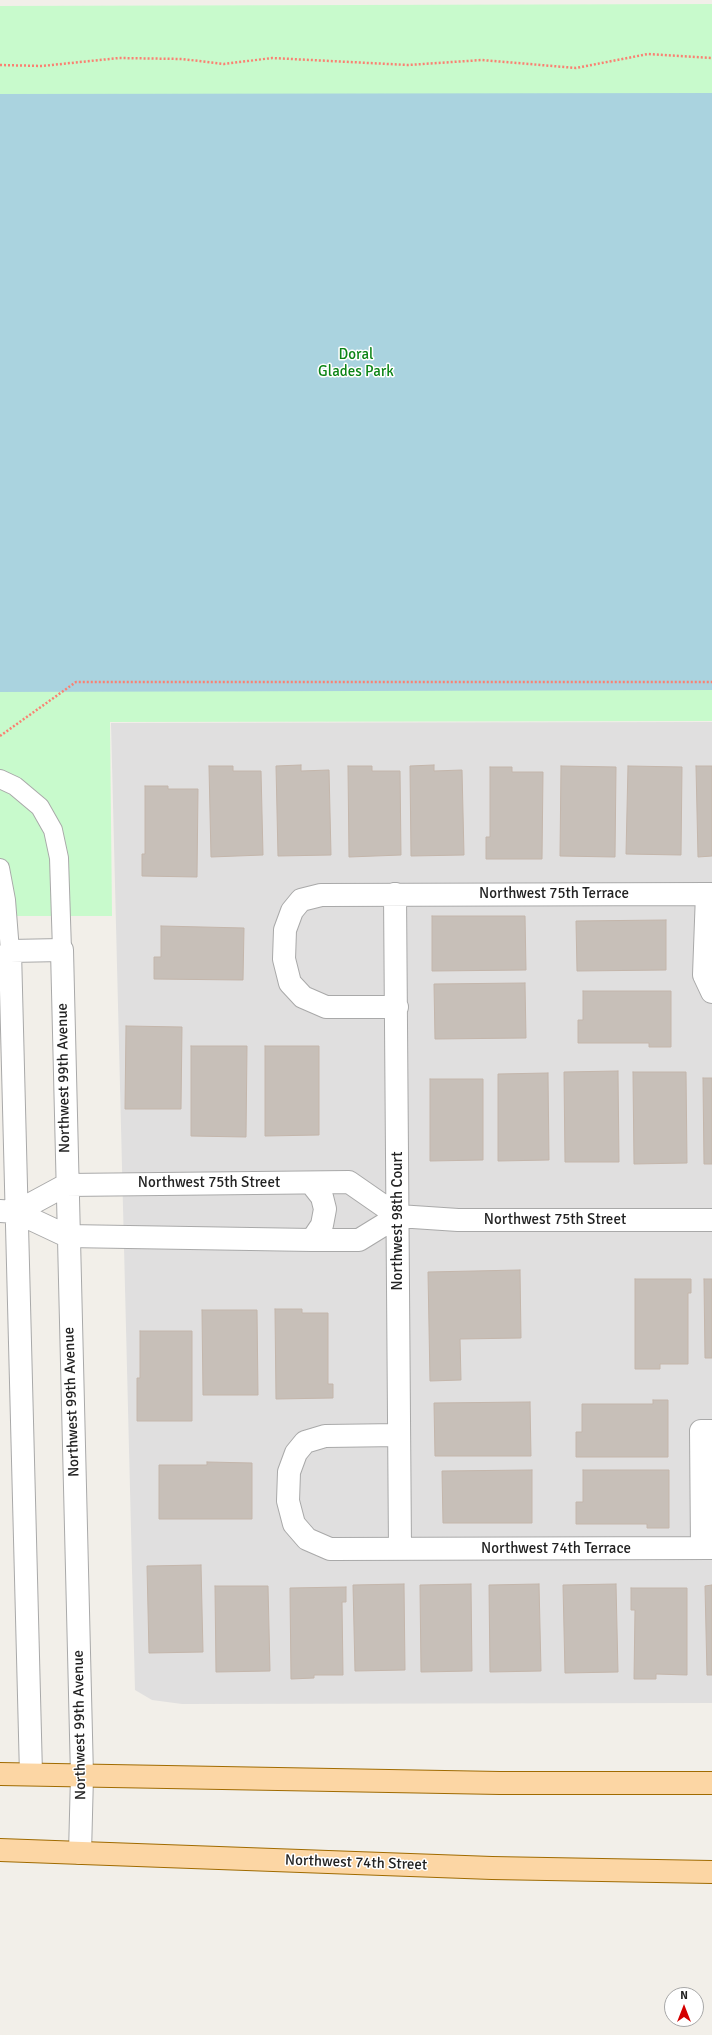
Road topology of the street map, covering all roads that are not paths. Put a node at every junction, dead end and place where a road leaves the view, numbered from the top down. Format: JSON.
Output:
{"nodes":[{"id":1,"x":0,"y":779,"type":"edge"},
{"id":2,"x":0,"y":868,"type":"edge"},
{"id":3,"x":395,"y":894,"type":"junction"},
{"id":4,"x":709,"y":894,"type":"edge"},
{"id":5,"x":62,"y":950,"type":"junction"},
{"id":6,"x":10,"y":951,"type":"junction"},
{"id":7,"x":712,"y":992,"type":"edge"},
{"id":8,"x":397,"y":1007,"type":"junction"},
{"id":9,"x":311,"y":1183,"type":"junction"},
{"id":10,"x":66,"y":1185,"type":"junction"},
{"id":11,"x":8,"y":1211,"type":"edge"},
{"id":12,"x":398,"y":1216,"type":"junction"},
{"id":13,"x":712,"y":1220,"type":"edge"},
{"id":14,"x":68,"y":1236,"type":"junction"},
{"id":15,"x":312,"y":1240,"type":"junction"},
{"id":16,"x":712,"y":1431,"type":"edge"},
{"id":17,"x":399,"y":1435,"type":"junction"},
{"id":18,"x":707,"y":1548,"type":"edge"},
{"id":19,"x":400,"y":1549,"type":"junction"},
{"id":20,"x":0,"y":1774,"type":"edge"},
{"id":21,"x":31,"y":1774,"type":"junction"},
{"id":22,"x":82,"y":1776,"type":"junction"},
{"id":23,"x":712,"y":1784,"type":"edge"},
{"id":24,"x":0,"y":1850,"type":"edge"},
{"id":25,"x":80,"y":1853,"type":"junction"},
{"id":26,"x":712,"y":1872,"type":"edge"}],
"edges":[{"from":1,"to":5,"type":"lane"},
{"from":2,"to":6,"type":"lane"},
{"from":3,"to":4,"type":"street","name":"Northwest 75th Terrace"},
{"from":3,"to":8,"type":"street","name":"Northwest 98th Court"},
{"from":3,"to":8,"type":"street"},
{"from":4,"to":7,"type":"street"},
{"from":5,"to":6,"type":"street"},
{"from":5,"to":10,"type":"street","name":"Northwest 99th Avenue"},
{"from":6,"to":11,"type":"street"},
{"from":8,"to":12,"type":"street","name":"Northwest 98th Court"},
{"from":9,"to":10,"type":"street","name":"Northwest 75th Street"},
{"from":9,"to":12,"type":"street","name":"Northwest 75th Street"},
{"from":9,"to":15,"type":"street"},
{"from":10,"to":11,"type":"street","name":"Northwest 75th Street"},
{"from":10,"to":14,"type":"street","name":"Northwest 99th Avenue"},
{"from":11,"to":14,"type":"street"},
{"from":11,"to":21,"type":"street"},
{"from":12,"to":13,"type":"street","name":"Northwest 75th Street"},
{"from":12,"to":15,"type":"street"},
{"from":12,"to":17,"type":"street","name":"Northwest 98th Court"},
{"from":14,"to":15,"type":"street"},
{"from":14,"to":22,"type":"street","name":"Northwest 99th Avenue"},
{"from":16,"to":18,"type":"street"},
{"from":17,"to":19,"type":"street","name":"Northwest 98th Court"},
{"from":17,"to":19,"type":"street"},
{"from":18,"to":19,"type":"street","name":"Northwest 74th Terrace"},
{"from":20,"to":21,"type":"main road"},
{"from":21,"to":22,"type":"main road"},
{"from":22,"to":23,"type":"main road"},
{"from":22,"to":25,"type":"street","name":"Northwest 99th Avenue"},
{"from":24,"to":25,"type":"main road","name":"Northwest 74th Street"},
{"from":25,"to":26,"type":"main road","name":"Northwest 74th Street"}]}
